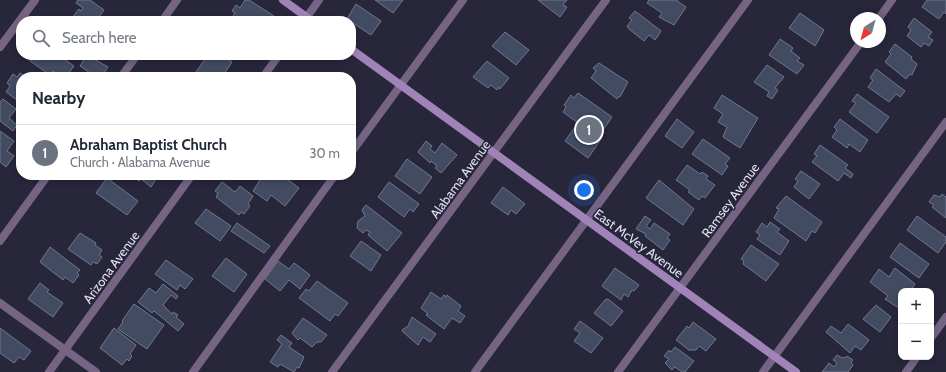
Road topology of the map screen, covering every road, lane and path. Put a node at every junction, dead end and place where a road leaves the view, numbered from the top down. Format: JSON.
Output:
{"nodes":[{"id":1,"x":34,"y":0,"type":"edge"},
{"id":2,"x":177,"y":0,"type":"edge"},
{"id":3,"x":283,"y":0,"type":"edge"},
{"id":4,"x":319,"y":0,"type":"edge"},
{"id":5,"x":463,"y":0,"type":"edge"},
{"id":6,"x":606,"y":0,"type":"edge"},
{"id":7,"x":748,"y":0,"type":"edge"},
{"id":8,"x":892,"y":0,"type":"edge"},
{"id":9,"x":883,"y":12,"type":"edge"},
{"id":10,"x":22,"y":16,"type":"edge"},
{"id":11,"x":166,"y":16,"type":"edge"},
{"id":12,"x":302,"y":16,"type":"edge"},
{"id":13,"x":309,"y":16,"type":"edge"},
{"id":14,"x":16,"y":25,"type":"edge"},
{"id":15,"x":0,"y":47,"type":"edge"},
{"id":16,"x":857,"y":48,"type":"edge"},
{"id":17,"x":356,"y":53,"type":"edge"},
{"id":18,"x":133,"y":60,"type":"edge"},
{"id":19,"x":275,"y":60,"type":"edge"},
{"id":20,"x":125,"y":72,"type":"edge"},
{"id":21,"x":267,"y":72,"type":"edge"},
{"id":22,"x":400,"y":85,"type":"junction"},
{"id":23,"x":946,"y":122,"type":"edge"},
{"id":24,"x":356,"y":147,"type":"edge"},
{"id":25,"x":493,"y":154,"type":"junction"},
{"id":26,"x":44,"y":180,"type":"edge"},
{"id":27,"x":188,"y":180,"type":"edge"},
{"id":28,"x":331,"y":180,"type":"edge"},
{"id":29,"x":586,"y":220,"type":"junction"},
{"id":30,"x":0,"y":241,"type":"edge"},
{"id":31,"x":680,"y":287,"type":"junction"},
{"id":32,"x":0,"y":303,"type":"edge"},
{"id":33,"x":946,"y":317,"type":"edge"},
{"id":34,"x":934,"y":334,"type":"edge"},
{"id":35,"x":65,"y":350,"type":"junction"},
{"id":36,"x":774,"y":356,"type":"junction"},
{"id":37,"x":915,"y":360,"type":"edge"},
{"id":38,"x":49,"y":372,"type":"edge"},
{"id":39,"x":96,"y":372,"type":"edge"},
{"id":40,"x":193,"y":372,"type":"edge"},
{"id":41,"x":332,"y":372,"type":"edge"},
{"id":42,"x":475,"y":372,"type":"edge"},
{"id":43,"x":618,"y":372,"type":"edge"},
{"id":44,"x":762,"y":372,"type":"edge"},
{"id":45,"x":796,"y":372,"type":"edge"},
{"id":46,"x":906,"y":372,"type":"edge"}],
"edges":[{"from":1,"to":10,"type":"street"},
{"from":2,"to":11,"type":"street"},
{"from":3,"to":12,"type":"street"},
{"from":4,"to":13,"type":"street"},
{"from":5,"to":22,"type":"street"},
{"from":6,"to":25,"type":"street","name":"Alabama Avenue"},
{"from":7,"to":29,"type":"street"},
{"from":8,"to":9,"type":"street"},
{"from":14,"to":15,"type":"street"},
{"from":16,"to":31,"type":"street","name":"Ramsey Avenue"},
{"from":17,"to":22,"type":"street","name":"East McVey Avenue"},
{"from":18,"to":20,"type":"street"},
{"from":19,"to":21,"type":"street"},
{"from":22,"to":24,"type":"street"},
{"from":22,"to":25,"type":"street","name":"East McVey Avenue"},
{"from":23,"to":36,"type":"street"},
{"from":25,"to":29,"type":"street","name":"East McVey Avenue"},
{"from":25,"to":41,"type":"street","name":"Alabama Avenue"},
{"from":26,"to":30,"type":"street"},
{"from":27,"to":35,"type":"street","name":"Arizona Avenue"},
{"from":28,"to":40,"type":"street"},
{"from":29,"to":31,"type":"street","name":"East McVey Avenue"},
{"from":29,"to":42,"type":"street"},
{"from":31,"to":36,"type":"street","name":"East McVey Avenue"},
{"from":31,"to":43,"type":"street","name":"Ramsey Avenue"},
{"from":32,"to":35,"type":"street"},
{"from":33,"to":34,"type":"street"},
{"from":35,"to":38,"type":"street","name":"Arizona Avenue"},
{"from":35,"to":39,"type":"street"},
{"from":36,"to":44,"type":"street"},
{"from":36,"to":45,"type":"street","name":"East McVey Avenue"},
{"from":37,"to":46,"type":"street"}]}
